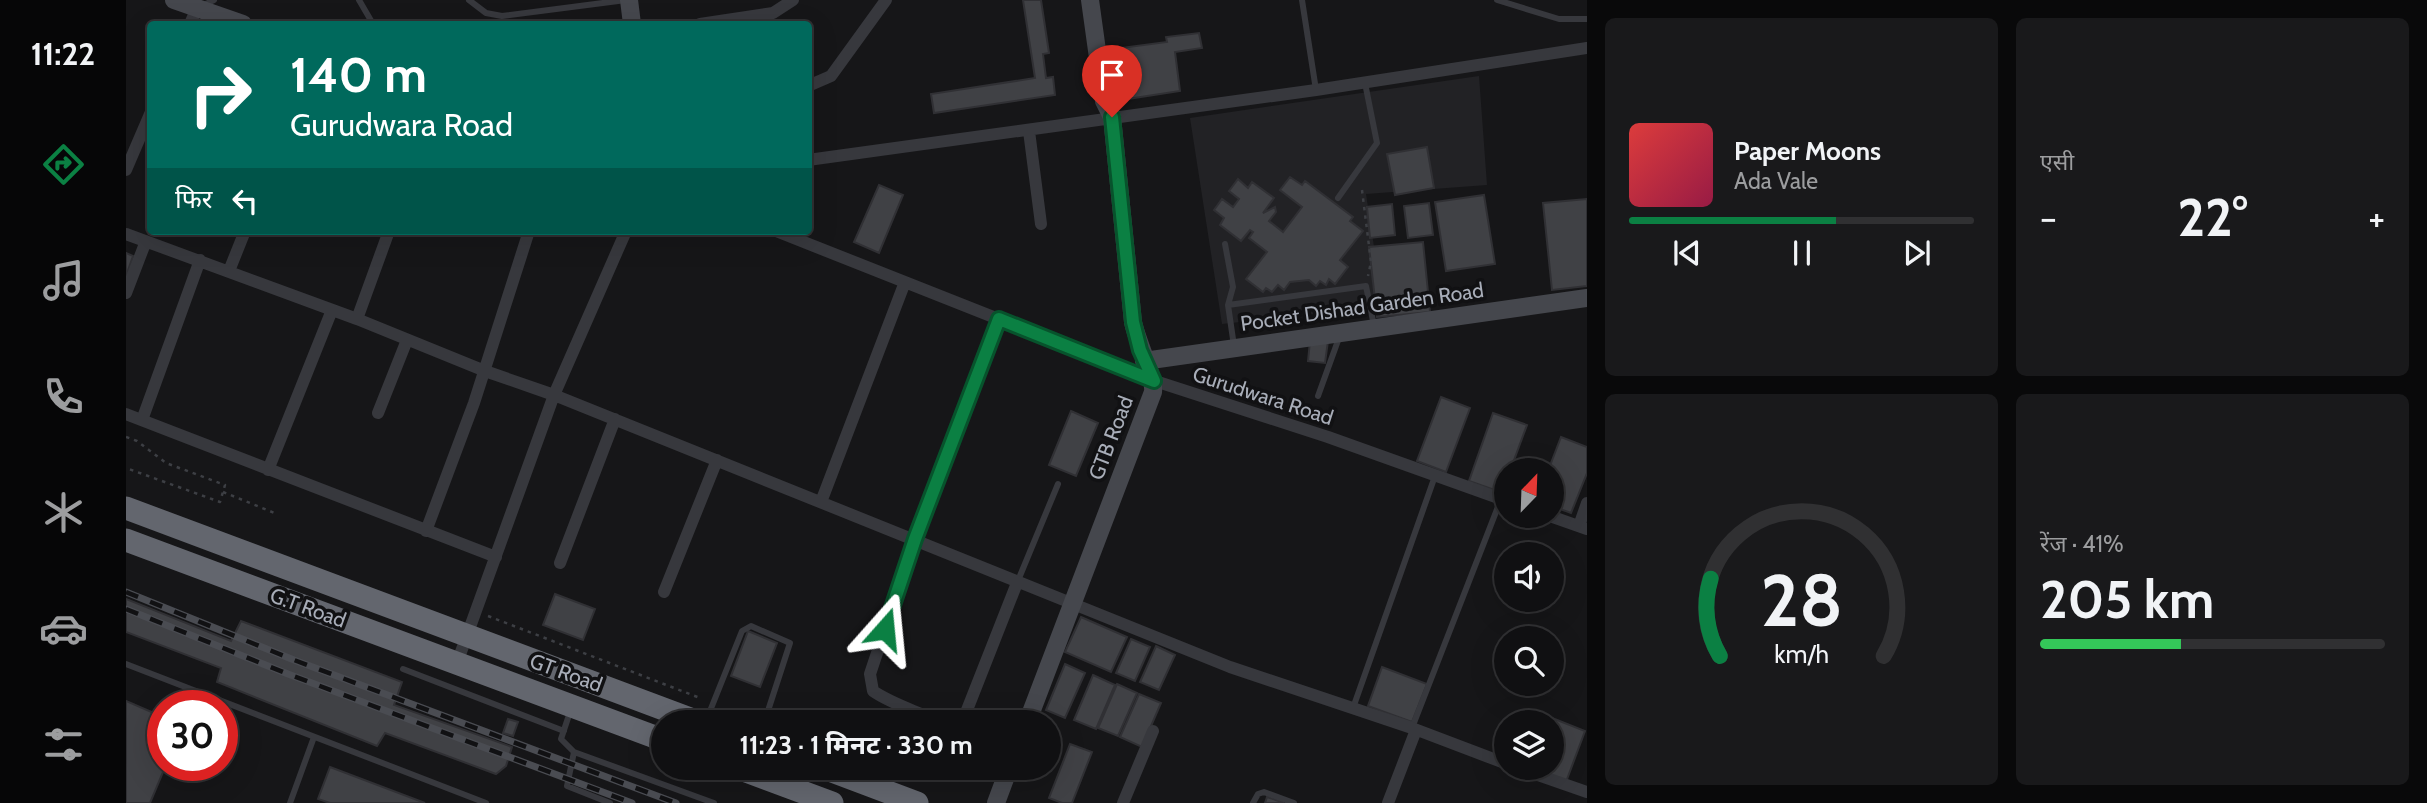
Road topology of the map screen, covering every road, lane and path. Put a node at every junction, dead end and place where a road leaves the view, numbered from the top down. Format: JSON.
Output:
{"nodes":[{"id":1,"x":174,"y":0,"type":"edge"},
{"id":2,"x":214,"y":0,"type":"edge"},
{"id":3,"x":359,"y":0,"type":"edge"},
{"id":4,"x":470,"y":0,"type":"edge"},
{"id":5,"x":627,"y":0,"type":"edge"},
{"id":6,"x":793,"y":0,"type":"edge"},
{"id":7,"x":886,"y":0,"type":"edge"},
{"id":8,"x":1090,"y":0,"type":"edge"},
{"id":9,"x":1099,"y":0,"type":"edge"},
{"id":10,"x":1302,"y":0,"type":"edge"},
{"id":11,"x":1497,"y":0,"type":"edge"},
{"id":12,"x":193,"y":16,"type":"edge"},
{"id":13,"x":1587,"y":19,"type":"edge"},
{"id":14,"x":224,"y":21,"type":"edge"},
{"id":15,"x":371,"y":21,"type":"edge"},
{"id":16,"x":631,"y":21,"type":"edge"},
{"id":17,"x":720,"y":21,"type":"edge"},
{"id":18,"x":1586,"y":52,"type":"edge"},
{"id":19,"x":1365,"y":83,"type":"junction"},
{"id":20,"x":812,"y":84,"type":"edge"},
{"id":21,"x":1316,"y":90,"type":"junction"},
{"id":22,"x":1112,"y":117,"type":"junction"},
{"id":23,"x":147,"y":121,"type":"edge"},
{"id":24,"x":1029,"y":131,"type":"junction"},
{"id":25,"x":812,"y":159,"type":"edge"},
{"id":26,"x":126,"y":170,"type":"edge"},
{"id":27,"x":1362,"y":190,"type":"dead end"},
{"id":28,"x":1338,"y":198,"type":"dead end"},
{"id":29,"x":1041,"y":224,"type":"dead end"},
{"id":30,"x":126,"y":234,"type":"edge"},
{"id":31,"x":244,"y":235,"type":"edge"},
{"id":32,"x":388,"y":235,"type":"edge"},
{"id":33,"x":528,"y":235,"type":"edge"},
{"id":34,"x":624,"y":235,"type":"edge"},
{"id":35,"x":786,"y":235,"type":"edge"},
{"id":36,"x":146,"y":241,"type":"junction"},
{"id":37,"x":1225,"y":244,"type":"dead end"},
{"id":38,"x":200,"y":260,"type":"junction"},
{"id":39,"x":229,"y":271,"type":"junction"},
{"id":40,"x":905,"y":282,"type":"junction"},
{"id":41,"x":1366,"y":286,"type":"junction"},
{"id":42,"x":126,"y":293,"type":"edge"},
{"id":43,"x":1587,"y":298,"type":"edge"},
{"id":44,"x":1228,"y":305,"type":"junction"},
{"id":45,"x":332,"y":310,"type":"junction"},
{"id":46,"x":357,"y":319,"type":"junction"},
{"id":47,"x":999,"y":319,"type":"junction"},
{"id":48,"x":1374,"y":328,"type":"junction"},
{"id":49,"x":1340,"y":333,"type":"junction"},
{"id":50,"x":408,"y":340,"type":"junction"},
{"id":51,"x":1234,"y":348,"type":"junction"},
{"id":52,"x":1144,"y":361,"type":"junction"},
{"id":53,"x":485,"y":371,"type":"junction"},
{"id":54,"x":1154,"y":381,"type":"junction"},
{"id":55,"x":554,"y":395,"type":"junction"},
{"id":56,"x":1318,"y":396,"type":"dead end"},
{"id":57,"x":126,"y":414,"type":"edge"},
{"id":58,"x":378,"y":414,"type":"dead end"},
{"id":59,"x":615,"y":419,"type":"junction"},
{"id":60,"x":142,"y":420,"type":"junction"},
{"id":61,"x":126,"y":437,"type":"edge"},
{"id":62,"x":717,"y":460,"type":"junction"},
{"id":63,"x":126,"y":468,"type":"edge"},
{"id":64,"x":268,"y":470,"type":"junction"},
{"id":65,"x":1435,"y":476,"type":"junction"},
{"id":66,"x":1058,"y":484,"type":"dead end"},
{"id":67,"x":223,"y":492,"type":"junction"},
{"id":68,"x":1494,"y":497,"type":"edge"},
{"id":69,"x":821,"y":502,"type":"junction"},
{"id":70,"x":1587,"y":503,"type":"edge"},
{"id":71,"x":126,"y":508,"type":"edge"},
{"id":72,"x":277,"y":514,"type":"dead end"},
{"id":73,"x":1564,"y":521,"type":"edge"},
{"id":74,"x":1494,"y":525,"type":"edge"},
{"id":75,"x":1583,"y":528,"type":"edge"},
{"id":76,"x":426,"y":531,"type":"junction"},
{"id":77,"x":915,"y":539,"type":"junction"},
{"id":78,"x":126,"y":540,"type":"edge"},
{"id":79,"x":496,"y":557,"type":"junction"},
{"id":80,"x":560,"y":563,"type":"dead end"},
{"id":81,"x":1017,"y":583,"type":"junction"},
{"id":82,"x":664,"y":592,"type":"dead end"},
{"id":83,"x":1073,"y":604,"type":"junction"},
{"id":84,"x":475,"y":610,"type":"junction"},
{"id":85,"x":432,"y":623,"type":"joint"},
{"id":86,"x":467,"y":636,"type":"junction"},
{"id":87,"x":457,"y":663,"type":"junction"},
{"id":88,"x":126,"y":664,"type":"edge"},
{"id":89,"x":403,"y":669,"type":"dead end"},
{"id":90,"x":491,"y":676,"type":"joint"},
{"id":91,"x":700,"y":698,"type":"dead end"},
{"id":92,"x":572,"y":707,"type":"junction"},
{"id":93,"x":1353,"y":708,"type":"junction"},
{"id":94,"x":668,"y":710,"type":"edge"},
{"id":95,"x":709,"y":710,"type":"edge"},
{"id":96,"x":768,"y":710,"type":"edge"},
{"id":97,"x":1032,"y":710,"type":"edge"},
{"id":98,"x":1414,"y":729,"type":"junction"},
{"id":99,"x":564,"y":731,"type":"junction"},
{"id":100,"x":1153,"y":731,"type":"dead end"},
{"id":101,"x":651,"y":736,"type":"edge"},
{"id":102,"x":314,"y":737,"type":"junction"},
{"id":103,"x":574,"y":752,"type":"junction"},
{"id":104,"x":1494,"y":759,"type":"edge"},
{"id":105,"x":770,"y":780,"type":"edge"},
{"id":106,"x":856,"y":780,"type":"edge"},
{"id":107,"x":1005,"y":780,"type":"edge"},
{"id":108,"x":1554,"y":780,"type":"edge"},
{"id":109,"x":1587,"y":791,"type":"edge"},
{"id":110,"x":289,"y":803,"type":"edge"},
{"id":111,"x":486,"y":803,"type":"edge"},
{"id":112,"x":610,"y":803,"type":"edge"},
{"id":113,"x":714,"y":803,"type":"edge"},
{"id":114,"x":832,"y":803,"type":"edge"},
{"id":115,"x":918,"y":803,"type":"edge"},
{"id":116,"x":996,"y":803,"type":"edge"},
{"id":117,"x":1123,"y":803,"type":"edge"},
{"id":118,"x":1253,"y":803,"type":"edge"},
{"id":119,"x":1294,"y":803,"type":"edge"},
{"id":120,"x":1388,"y":803,"type":"edge"},
{"id":121,"x":1583,"y":803,"type":"edge"}],
"edges":[{"from":1,"to":12,"type":"street"},
{"from":2,"to":12,"type":"lane"},
{"from":3,"to":15,"type":"lane"},
{"from":4,"to":5,"type":"lane"},
{"from":5,"to":16,"type":"street"},
{"from":6,"to":17,"type":"street"},
{"from":7,"to":20,"type":"street"},
{"from":8,"to":22,"type":"street","name":"GTB Road"},
{"from":9,"to":22,"type":"street","name":"GTB Road"},
{"from":10,"to":21,"type":"lane"},
{"from":11,"to":13,"type":"lane"},
{"from":12,"to":14,"type":"street"},
{"from":18,"to":19,"type":"street"},
{"from":19,"to":21,"type":"street"},
{"from":19,"to":28,"type":"lane"},
{"from":21,"to":22,"type":"street"},
{"from":22,"to":24,"type":"street"},
{"from":22,"to":52,"type":"street","name":"GTB Road"},
{"from":23,"to":26,"type":"street"},
{"from":24,"to":25,"type":"street"},
{"from":24,"to":29,"type":"street"},
{"from":27,"to":41,"type":"path"},
{"from":30,"to":36,"type":"street"},
{"from":31,"to":39,"type":"street"},
{"from":32,"to":46,"type":"street"},
{"from":33,"to":53,"type":"street"},
{"from":34,"to":55,"type":"street"},
{"from":35,"to":40,"type":"street","name":"Gurudwara Road"},
{"from":36,"to":38,"type":"street"},
{"from":36,"to":42,"type":"street"},
{"from":37,"to":44,"type":"lane"},
{"from":38,"to":39,"type":"street"},
{"from":38,"to":60,"type":"street"},
{"from":39,"to":45,"type":"street"},
{"from":40,"to":47,"type":"street","name":"Gurudwara Road"},
{"from":40,"to":69,"type":"street"},
{"from":41,"to":44,"type":"lane"},
{"from":41,"to":48,"type":"lane"},
{"from":43,"to":48,"type":"street","name":"Pocket Dishad Garden Road"},
{"from":44,"to":51,"type":"lane"},
{"from":45,"to":46,"type":"street"},
{"from":45,"to":64,"type":"street"},
{"from":46,"to":50,"type":"street"},
{"from":47,"to":54,"type":"street","name":"Gurudwara Road"},
{"from":47,"to":77,"type":"lane"},
{"from":48,"to":49,"type":"street","name":"Pocket Dishad Garden Road"},
{"from":49,"to":51,"type":"street","name":"Pocket Dishad Garden Road"},
{"from":49,"to":56,"type":"lane"},
{"from":50,"to":53,"type":"street"},
{"from":50,"to":58,"type":"street"},
{"from":51,"to":52,"type":"street","name":"Pocket Dishad Garden Road"},
{"from":52,"to":54,"type":"street","name":"GTB Road"},
{"from":53,"to":55,"type":"street"},
{"from":53,"to":76,"type":"street"},
{"from":54,"to":65,"type":"street","name":"Gurudwara Road"},
{"from":54,"to":83,"type":"street","name":"GTB Road"},
{"from":55,"to":59,"type":"street"},
{"from":55,"to":79,"type":"street"},
{"from":57,"to":60,"type":"street"},
{"from":59,"to":62,"type":"street"},
{"from":59,"to":80,"type":"street"},
{"from":60,"to":64,"type":"street"},
{"from":61,"to":67,"type":"path"},
{"from":62,"to":69,"type":"street"},
{"from":62,"to":82,"type":"street"},
{"from":63,"to":67,"type":"path"},
{"from":64,"to":76,"type":"street"},
{"from":65,"to":68,"type":"street","name":"Gurudwara Road"},
{"from":65,"to":93,"type":"lane"},
{"from":66,"to":81,"type":"lane"},
{"from":67,"to":72,"type":"path"},
{"from":69,"to":77,"type":"street"},
{"from":70,"to":75,"type":"street"},
{"from":71,"to":85,"type":"highway","name":"G.T Road"},
{"from":73,"to":75,"type":"street"},
{"from":74,"to":98,"type":"lane"},
{"from":76,"to":79,"type":"street"},
{"from":77,"to":81,"type":"street"},
{"from":77,"to":81,"type":"street"},
{"from":78,"to":87,"type":"highway","name":"G.T Road"},
{"from":79,"to":84,"type":"street"},
{"from":81,"to":83,"type":"street"},
{"from":83,"to":93,"type":"street"},
{"from":83,"to":97,"type":"street","name":"GTB Road"},
{"from":84,"to":86,"type":"street"},
{"from":84,"to":91,"type":"path"},
{"from":85,"to":86,"type":"highway","name":"GT Road"},
{"from":86,"to":87,"type":"street"},
{"from":86,"to":94,"type":"highway","name":"GT Road"},
{"from":87,"to":90,"type":"highway","name":"G.T Road"},
{"from":88,"to":102,"type":"lane"},
{"from":89,"to":99,"type":"lane"},
{"from":90,"to":92,"type":"highway","name":"GT Road"},
{"from":92,"to":99,"type":"lane"},
{"from":92,"to":101,"type":"highway","name":"GT Road"},
{"from":93,"to":98,"type":"street"},
{"from":95,"to":96,"type":"lane"},
{"from":98,"to":104,"type":"street"},
{"from":98,"to":120,"type":"street"},
{"from":99,"to":103,"type":"lane"},
{"from":100,"to":117,"type":"street"},
{"from":102,"to":110,"type":"lane"},
{"from":102,"to":111,"type":"lane"},
{"from":103,"to":112,"type":"lane"},
{"from":103,"to":113,"type":"lane"},
{"from":105,"to":114,"type":"highway"},
{"from":106,"to":115,"type":"highway"},
{"from":107,"to":116,"type":"street"},
{"from":108,"to":109,"type":"street"},
{"from":109,"to":121,"type":"street"},
{"from":118,"to":119,"type":"lane"}]}
